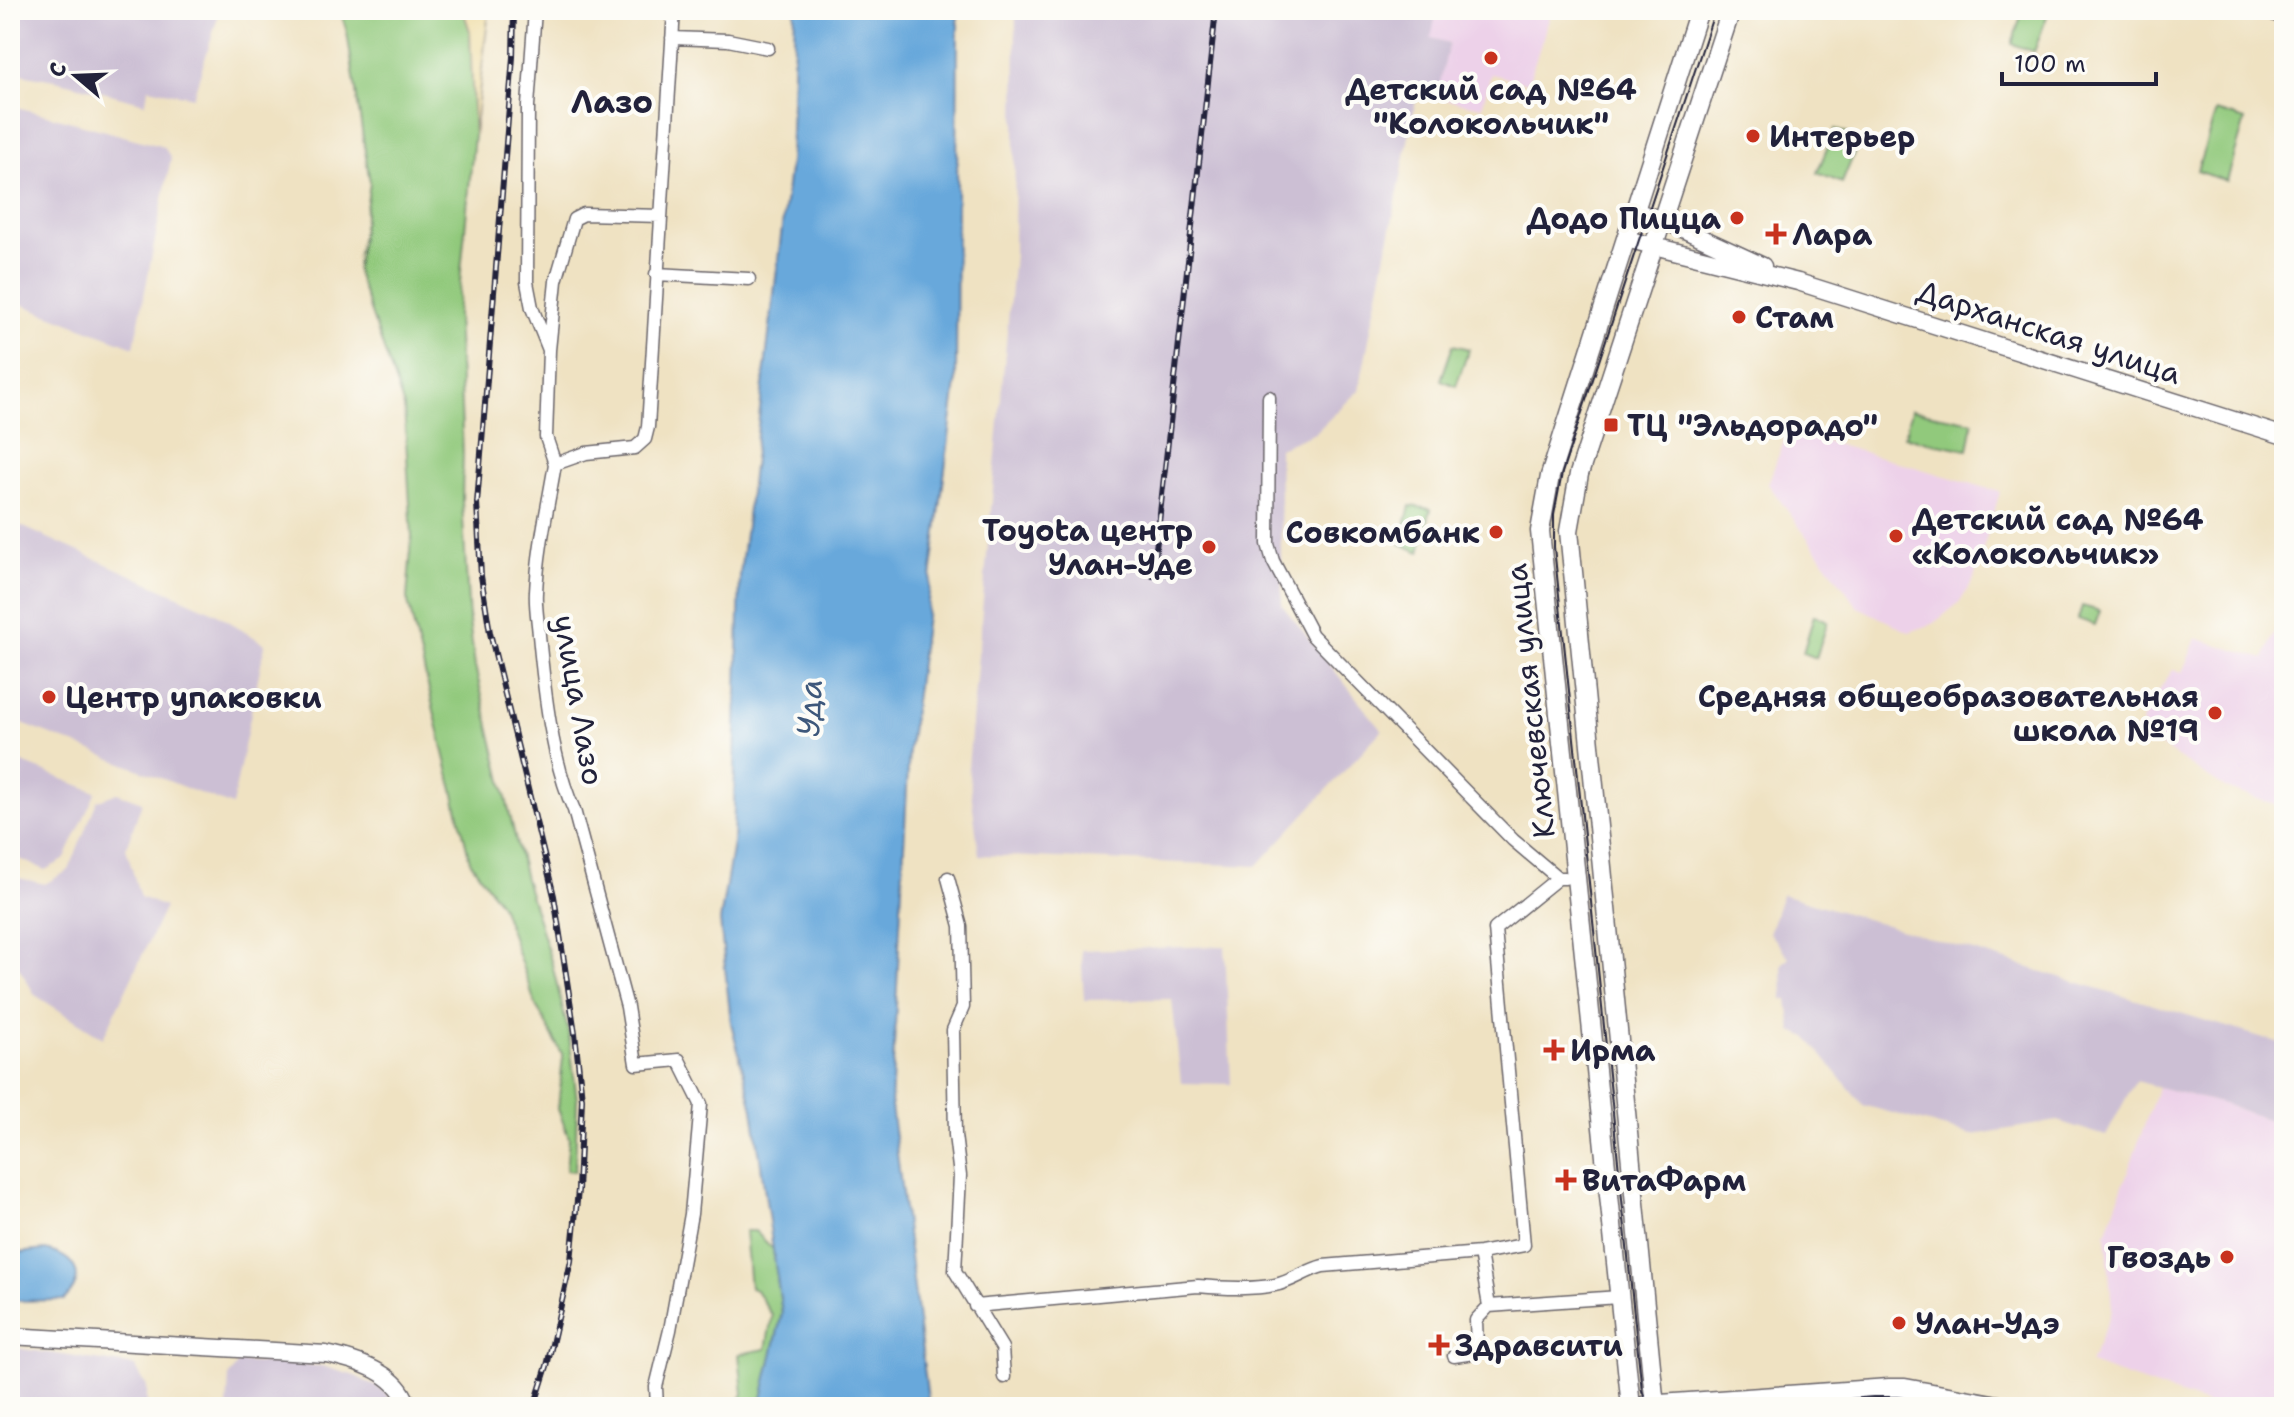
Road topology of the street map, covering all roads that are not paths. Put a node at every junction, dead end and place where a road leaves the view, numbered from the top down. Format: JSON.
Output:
{"nodes":[{"id":1,"x":535,"y":10,"type":"edge"},
{"id":2,"x":674,"y":10,"type":"edge"},
{"id":3,"x":1699,"y":10,"type":"edge"},
{"id":4,"x":1731,"y":10,"type":"edge"},
{"id":5,"x":2264,"y":10,"type":"edge"},
{"id":6,"x":2284,"y":19,"type":"edge"},
{"id":7,"x":672,"y":38,"type":"junction"},
{"id":8,"x":768,"y":48,"type":"dead end"},
{"id":9,"x":1634,"y":211,"type":"junction"},
{"id":10,"x":661,"y":216,"type":"junction"},
{"id":11,"x":1663,"y":220,"type":"junction"},
{"id":12,"x":1626,"y":239,"type":"junction"},
{"id":13,"x":1654,"y":248,"type":"junction"},
{"id":14,"x":656,"y":274,"type":"junction"},
{"id":15,"x":749,"y":279,"type":"dead end"},
{"id":16,"x":1798,"y":282,"type":"junction"},
{"id":17,"x":549,"y":350,"type":"junction"},
{"id":18,"x":1269,"y":397,"type":"dead end"},
{"id":19,"x":2284,"y":436,"type":"edge"},
{"id":20,"x":555,"y":464,"type":"junction"},
{"id":21,"x":948,"y":878,"type":"dead end"},
{"id":22,"x":1567,"y":878,"type":"junction"},
{"id":23,"x":1480,"y":1253,"type":"junction"},
{"id":24,"x":1619,"y":1297,"type":"junction"},
{"id":25,"x":975,"y":1306,"type":"junction"},
{"id":26,"x":1489,"y":1306,"type":"junction"},
{"id":27,"x":10,"y":1336,"type":"edge"},
{"id":28,"x":1454,"y":1356,"type":"dead end"},
{"id":29,"x":1004,"y":1377,"type":"dead end"},
{"id":30,"x":1889,"y":1398,"type":"edge"},
{"id":31,"x":1655,"y":1406,"type":"edge"},
{"id":32,"x":408,"y":1407,"type":"edge"},
{"id":33,"x":657,"y":1407,"type":"edge"},
{"id":34,"x":1631,"y":1407,"type":"edge"},
{"id":35,"x":2009,"y":1407,"type":"edge"}],
"edges":[{"from":1,"to":17,"type":"street"},
{"from":2,"to":7,"type":"street"},
{"from":3,"to":9,"type":"main road","name":"Ключевская улица"},
{"from":4,"to":11,"type":"main road","name":"Ключевская улица"},
{"from":5,"to":6,"type":"street"},
{"from":7,"to":8,"type":"street"},
{"from":7,"to":10,"type":"street"},
{"from":9,"to":11,"type":"street","name":"Дарханская улица"},
{"from":9,"to":12,"type":"main road","name":"Ключевская улица"},
{"from":10,"to":14,"type":"street"},
{"from":10,"to":17,"type":"street"},
{"from":11,"to":13,"type":"main road","name":"Ключевская улица"},
{"from":11,"to":16,"type":"street","name":"Дарханская улица"},
{"from":12,"to":13,"type":"street","name":"Дарханская улица"},
{"from":12,"to":22,"type":"main road","name":"Ключевская улица"},
{"from":13,"to":16,"type":"street","name":"Дарханская улица"},
{"from":13,"to":31,"type":"main road","name":"Ключевская улица"},
{"from":14,"to":15,"type":"street"},
{"from":14,"to":20,"type":"street"},
{"from":16,"to":19,"type":"street","name":"Дарханская улица"},
{"from":17,"to":20,"type":"street"},
{"from":18,"to":22,"type":"street"},
{"from":20,"to":33,"type":"street","name":"улица Лазо"},
{"from":21,"to":25,"type":"street"},
{"from":22,"to":23,"type":"street"},
{"from":22,"to":24,"type":"main road","name":"Ключевская улица"},
{"from":23,"to":25,"type":"street"},
{"from":23,"to":26,"type":"street"},
{"from":24,"to":26,"type":"street"},
{"from":24,"to":34,"type":"main road","name":"Ключевская улица"},
{"from":25,"to":29,"type":"street"},
{"from":26,"to":28,"type":"street"},
{"from":27,"to":32,"type":"street"},
{"from":30,"to":31,"type":"main road"},
{"from":30,"to":35,"type":"main road"},
{"from":31,"to":34,"type":"main road"}]}
